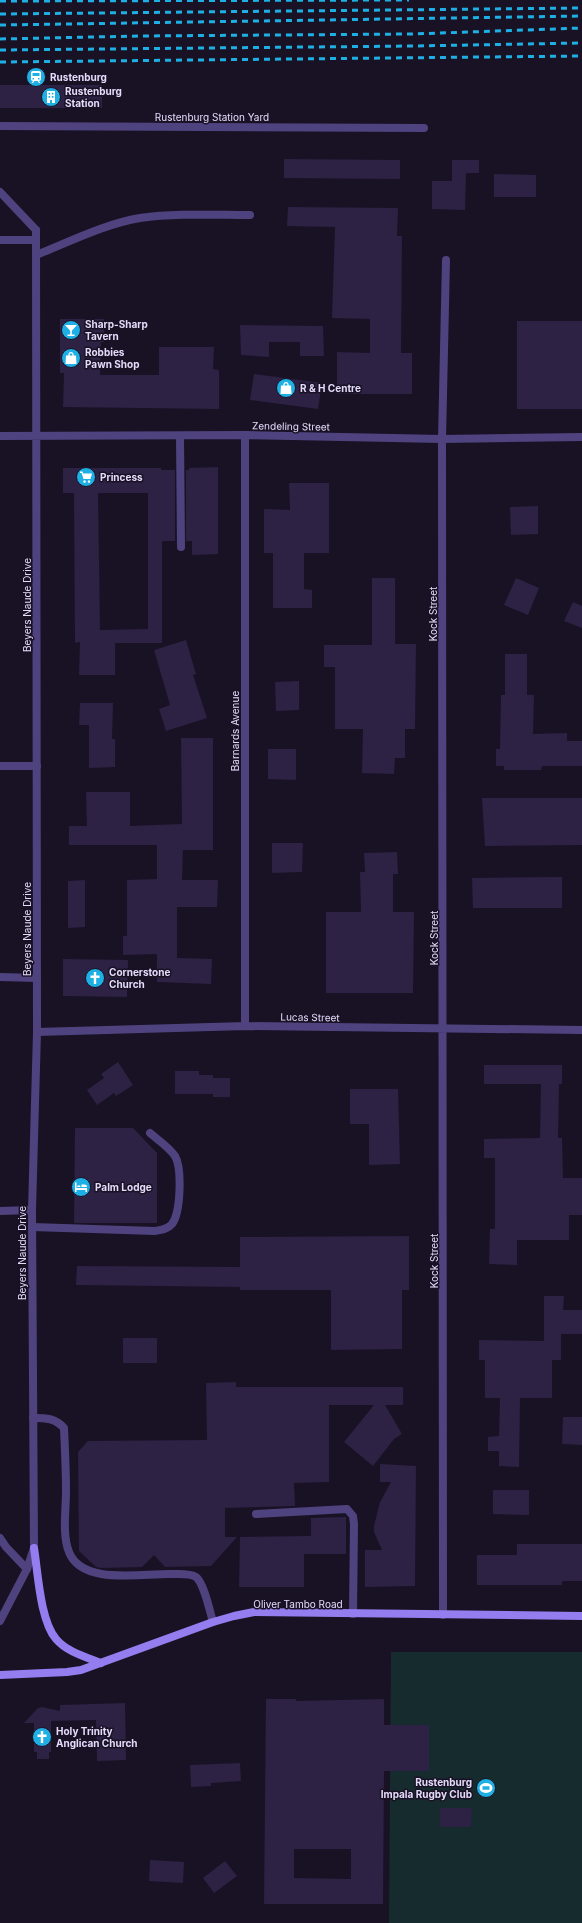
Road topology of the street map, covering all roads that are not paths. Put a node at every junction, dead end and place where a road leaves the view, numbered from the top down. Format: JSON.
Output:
{"nodes":[{"id":1,"x":0,"y":126,"type":"edge"},
{"id":2,"x":424,"y":128,"type":"dead end"},
{"id":3,"x":0,"y":192,"type":"edge"},
{"id":4,"x":250,"y":215,"type":"dead end"},
{"id":5,"x":0,"y":240,"type":"edge"},
{"id":6,"x":36,"y":240,"type":"junction"},
{"id":7,"x":36,"y":255,"type":"junction"},
{"id":8,"x":446,"y":260,"type":"dead end"},
{"id":9,"x":244,"y":435,"type":"junction"},
{"id":10,"x":0,"y":436,"type":"edge"},
{"id":11,"x":180,"y":436,"type":"junction"},
{"id":12,"x":38,"y":437,"type":"junction"},
{"id":13,"x":582,"y":437,"type":"edge"},
{"id":14,"x":442,"y":439,"type":"junction"},
{"id":15,"x":181,"y":547,"type":"dead end"},
{"id":16,"x":0,"y":766,"type":"edge"},
{"id":17,"x":37,"y":766,"type":"junction"},
{"id":18,"x":0,"y":977,"type":"edge"},
{"id":19,"x":37,"y":978,"type":"junction"},
{"id":20,"x":245,"y":1026,"type":"junction"},
{"id":21,"x":444,"y":1029,"type":"junction"},
{"id":22,"x":582,"y":1030,"type":"edge"},
{"id":23,"x":37,"y":1032,"type":"junction"},
{"id":24,"x":150,"y":1133,"type":"dead end"},
{"id":25,"x":32,"y":1210,"type":"junction"},
{"id":26,"x":0,"y":1211,"type":"edge"},
{"id":27,"x":32,"y":1227,"type":"junction"},
{"id":28,"x":33,"y":1418,"type":"junction"},
{"id":29,"x":256,"y":1514,"type":"dead end"},
{"id":30,"x":0,"y":1538,"type":"edge"},
{"id":31,"x":34,"y":1548,"type":"junction"},
{"id":32,"x":27,"y":1569,"type":"junction"},
{"id":33,"x":353,"y":1614,"type":"junction"},
{"id":34,"x":443,"y":1615,"type":"junction"},
{"id":35,"x":582,"y":1616,"type":"edge"},
{"id":36,"x":0,"y":1621,"type":"edge"},
{"id":37,"x":213,"y":1622,"type":"junction"},
{"id":38,"x":102,"y":1663,"type":"junction"},
{"id":39,"x":0,"y":1676,"type":"edge"}],
"edges":[{"from":1,"to":2,"type":"street","name":"Rustenburg Station Yard"},
{"from":3,"to":6,"type":"street","name":"Beyers Naude Drive"},
{"from":4,"to":7,"type":"street"},
{"from":5,"to":6,"type":"street"},
{"from":6,"to":7,"type":"street","name":"Beyers Naude Drive"},
{"from":7,"to":12,"type":"street","name":"Beyers Naude Drive"},
{"from":8,"to":14,"type":"street","name":"Kock Street"},
{"from":9,"to":11,"type":"street","name":"Zendeling Street"},
{"from":9,"to":14,"type":"street","name":"Zendeling Street"},
{"from":9,"to":20,"type":"street","name":"Barnards Avenue"},
{"from":10,"to":12,"type":"street","name":"Zendeling Street"},
{"from":11,"to":12,"type":"street","name":"Zendeling Street"},
{"from":11,"to":15,"type":"street"},
{"from":12,"to":17,"type":"street","name":"Beyers Naude Drive"},
{"from":13,"to":14,"type":"street","name":"Zendeling Street"},
{"from":14,"to":21,"type":"street","name":"Kock Street"},
{"from":16,"to":17,"type":"street"},
{"from":17,"to":19,"type":"street","name":"Beyers Naude Drive"},
{"from":18,"to":19,"type":"street"},
{"from":19,"to":23,"type":"street","name":"Beyers Naude Drive"},
{"from":20,"to":21,"type":"street","name":"Lucas Street"},
{"from":20,"to":23,"type":"street","name":"Lucas Street"},
{"from":21,"to":22,"type":"street","name":"Lucas Street"},
{"from":21,"to":34,"type":"street","name":"Kock Street"},
{"from":23,"to":25,"type":"street","name":"Beyers Naude Drive"},
{"from":24,"to":27,"type":"street"},
{"from":25,"to":26,"type":"street"},
{"from":25,"to":27,"type":"street","name":"Beyers Naude Drive"},
{"from":27,"to":28,"type":"street","name":"Beyers Naude Drive"},
{"from":28,"to":31,"type":"street","name":"Beyers Naude Drive"},
{"from":28,"to":37,"type":"street"},
{"from":29,"to":33,"type":"street"},
{"from":30,"to":32,"type":"street"},
{"from":31,"to":32,"type":"street","name":"Beyers Naude Drive"},
{"from":31,"to":38,"type":"main road"},
{"from":32,"to":36,"type":"street","name":"Beyers Naude Drive"},
{"from":33,"to":34,"type":"main road","name":"Oliver Tambo Road"},
{"from":33,"to":37,"type":"main road","name":"Oliver Tambo Road"},
{"from":34,"to":35,"type":"main road","name":"Oliver Tambo Road"},
{"from":37,"to":38,"type":"main road","name":"Oliver Tambo Road"},
{"from":38,"to":39,"type":"main road","name":"Oliver Tambo Road"}]}
